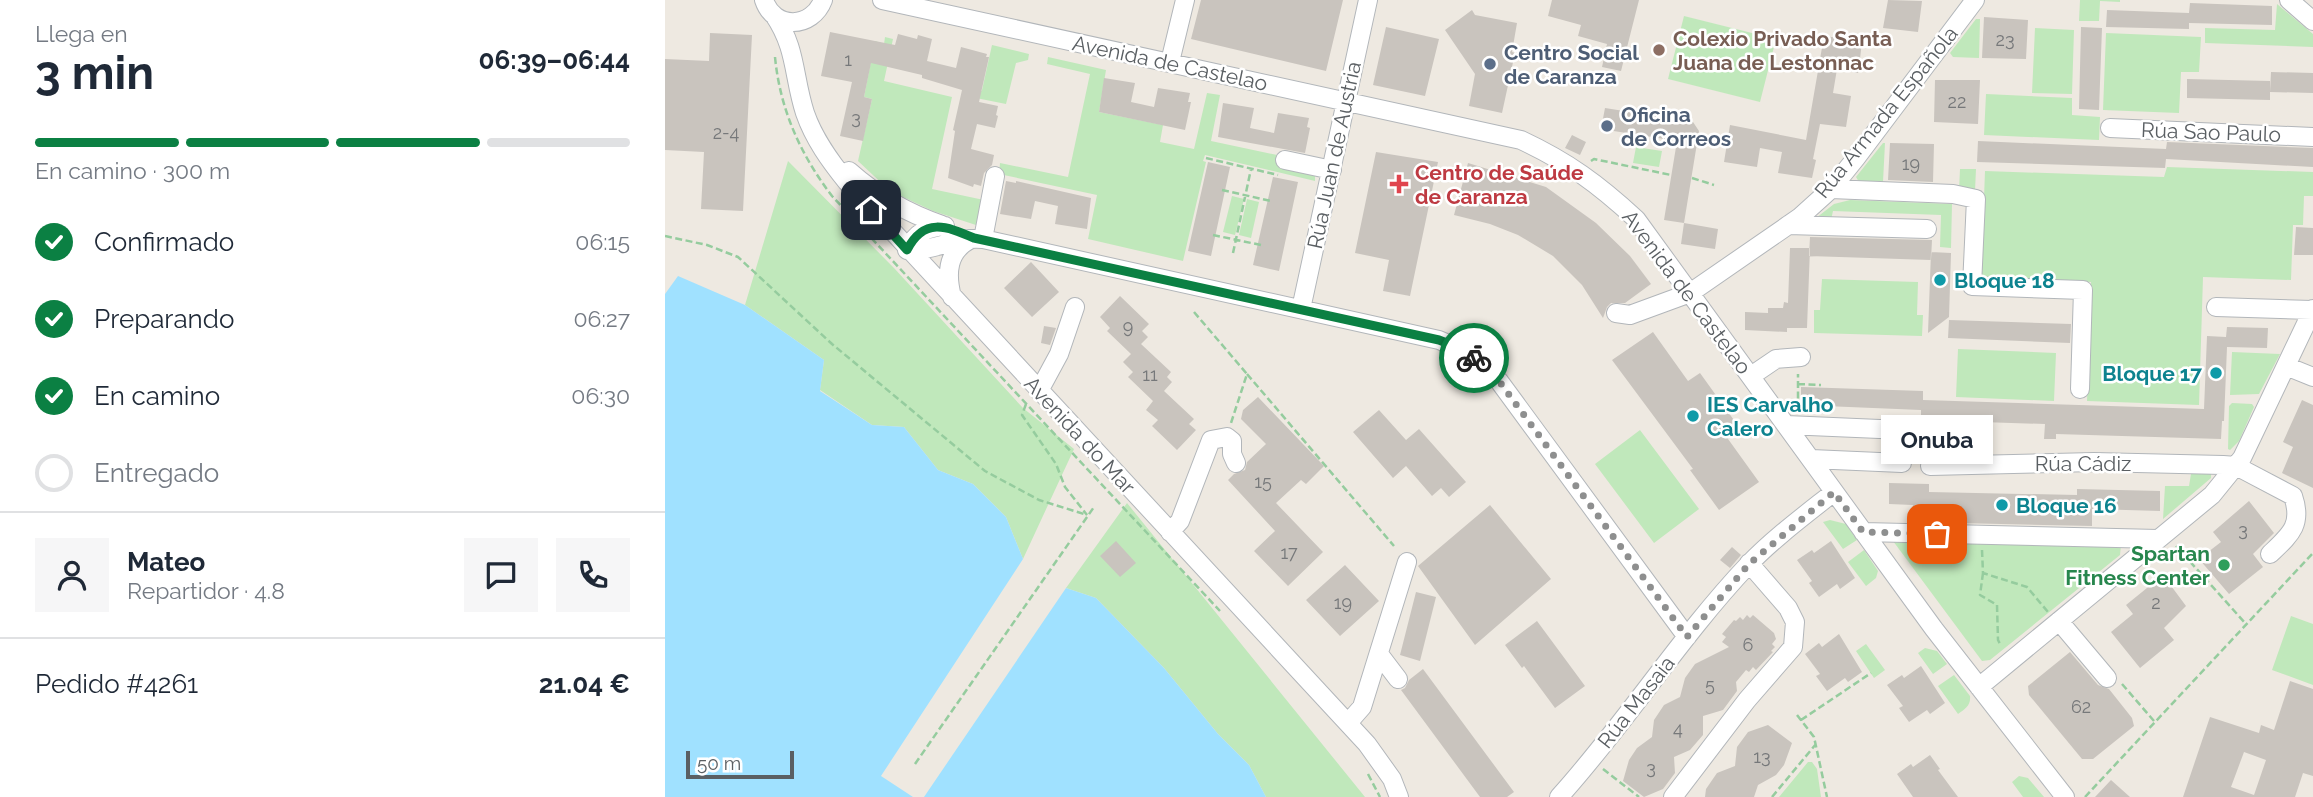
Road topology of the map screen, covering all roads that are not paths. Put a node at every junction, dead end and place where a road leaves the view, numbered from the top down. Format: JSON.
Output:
{"nodes":[{"id":1,"x":823,"y":0,"type":"edge"},
{"id":2,"x":882,"y":0,"type":"edge"},
{"id":3,"x":1185,"y":0,"type":"edge"},
{"id":4,"x":1368,"y":0,"type":"edge"},
{"id":5,"x":1975,"y":0,"type":"edge"},
{"id":6,"x":2289,"y":0,"type":"edge"},
{"id":7,"x":769,"y":8,"type":"edge"},
{"id":8,"x":808,"y":19,"type":"junction"},
{"id":9,"x":2313,"y":21,"type":"edge"},
{"id":10,"x":794,"y":56,"type":"junction"},
{"id":11,"x":1170,"y":62,"type":"junction"},
{"id":12,"x":1346,"y":101,"type":"junction"},
{"id":13,"x":2110,"y":128,"type":"dead end"},
{"id":14,"x":2313,"y":136,"type":"edge"},
{"id":15,"x":816,"y":140,"type":"junction"},
{"id":16,"x":1287,"y":169,"type":"road end"},
{"id":17,"x":1332,"y":170,"type":"junction"},
{"id":18,"x":995,"y":176,"type":"dead end"},
{"id":19,"x":1831,"y":189,"type":"junction"},
{"id":20,"x":1788,"y":225,"type":"junction"},
{"id":21,"x":945,"y":226,"type":"junction"},
{"id":22,"x":1927,"y":229,"type":"dead end"},
{"id":23,"x":978,"y":238,"type":"junction"},
{"id":24,"x":907,"y":250,"type":"junction"},
{"id":25,"x":1690,"y":293,"type":"junction"},
{"id":26,"x":952,"y":297,"type":"junction"},
{"id":27,"x":1075,"y":307,"type":"dead end"},
{"id":28,"x":2216,"y":307,"type":"dead end"},
{"id":29,"x":1301,"y":309,"type":"junction"},
{"id":30,"x":2313,"y":309,"type":"edge"},
{"id":31,"x":1616,"y":313,"type":"dead end"},
{"id":32,"x":1800,"y":357,"type":"road end"},
{"id":33,"x":2286,"y":366,"type":"junction"},
{"id":34,"x":1751,"y":376,"type":"junction"},
{"id":35,"x":2313,"y":377,"type":"edge"},
{"id":36,"x":2080,"y":389,"type":"dead end"},
{"id":37,"x":1033,"y":397,"type":"junction"},
{"id":38,"x":1792,"y":425,"type":"junction"},
{"id":39,"x":1811,"y":459,"type":"junction"},
{"id":40,"x":1236,"y":463,"type":"dead end"},
{"id":41,"x":1930,"y":466,"type":"dead end"},
{"id":42,"x":2236,"y":466,"type":"junction"},
{"id":43,"x":1834,"y":492,"type":"junction"},
{"id":44,"x":1170,"y":532,"type":"junction"},
{"id":45,"x":1863,"y":532,"type":"junction"},
{"id":46,"x":2161,"y":536,"type":"junction"},
{"id":47,"x":2270,"y":554,"type":"dead end"},
{"id":48,"x":1407,"y":562,"type":"dead end"},
{"id":49,"x":1749,"y":564,"type":"junction"},
{"id":50,"x":2058,"y":622,"type":"junction"},
{"id":51,"x":1687,"y":637,"type":"junction"},
{"id":52,"x":1379,"y":654,"type":"junction"},
{"id":53,"x":2107,"y":678,"type":"dead end"},
{"id":54,"x":1398,"y":679,"type":"dead end"},
{"id":55,"x":1979,"y":687,"type":"junction"},
{"id":56,"x":1348,"y":723,"type":"junction"},
{"id":57,"x":1399,"y":797,"type":"edge"},
{"id":58,"x":1559,"y":797,"type":"edge"},
{"id":59,"x":1673,"y":797,"type":"edge"},
{"id":60,"x":2065,"y":797,"type":"edge"}],
"edges":[{"from":1,"to":8,"type":"street","name":"Avenida do Mar"},
{"from":2,"to":11,"type":"street","name":"Avenida de Castelao"},
{"from":3,"to":11,"type":"street"},
{"from":4,"to":12,"type":"street","name":"Rúa Juan de Austria"},
{"from":5,"to":19,"type":"street","name":"Rúa Armada Española"},
{"from":6,"to":9,"type":"street"},
{"from":7,"to":8,"type":"street"},
{"from":7,"to":10,"type":"street","name":"Avenida do Mar"},
{"from":8,"to":10,"type":"street","name":"Avenida do Mar"},
{"from":10,"to":15,"type":"street","name":"Avenida do Mar"},
{"from":11,"to":12,"type":"street","name":"Avenida de Castelao"},
{"from":12,"to":17,"type":"street","name":"Rúa Juan de Austria"},
{"from":12,"to":25,"type":"street","name":"Avenida de Castelao"},
{"from":13,"to":14,"type":"street","name":"Rúa Sao Paulo"},
{"from":15,"to":21,"type":"street"},
{"from":15,"to":24,"type":"street","name":"Avenida do Mar"},
{"from":16,"to":17,"type":"street"},
{"from":17,"to":29,"type":"street","name":"Rúa Juan de Austria"},
{"from":18,"to":23,"type":"street"},
{"from":19,"to":20,"type":"street","name":"Rúa Armada Española"},
{"from":19,"to":36,"type":"street"},
{"from":20,"to":22,"type":"street"},
{"from":20,"to":25,"type":"street","name":"Rúa Armada Española"},
{"from":21,"to":23,"type":"street"},
{"from":21,"to":24,"type":"street"},
{"from":23,"to":24,"type":"street"},
{"from":23,"to":26,"type":"street"},
{"from":23,"to":29,"type":"street"},
{"from":24,"to":26,"type":"street","name":"Avenida do Mar"},
{"from":25,"to":31,"type":"street","name":"Rúa Armada Española"},
{"from":25,"to":34,"type":"street","name":"Avenida de Castelao"},
{"from":26,"to":37,"type":"street","name":"Avenida do Mar"},
{"from":27,"to":37,"type":"street"},
{"from":28,"to":30,"type":"street"},
{"from":29,"to":51,"type":"street"},
{"from":30,"to":33,"type":"street"},
{"from":32,"to":34,"type":"street"},
{"from":33,"to":35,"type":"street"},
{"from":33,"to":42,"type":"street"},
{"from":34,"to":38,"type":"street","name":"Avenida de Castelao"},
{"from":37,"to":44,"type":"street","name":"Avenida do Mar"},
{"from":38,"to":39,"type":"street","name":"Avenida de Castelao"},
{"from":38,"to":39,"type":"street"},
{"from":39,"to":43,"type":"street","name":"Avenida de Castelao"},
{"from":40,"to":44,"type":"street"},
{"from":41,"to":42,"type":"street","name":"Rúa Cádiz"},
{"from":42,"to":46,"type":"street"},
{"from":42,"to":47,"type":"street"},
{"from":43,"to":45,"type":"street","name":"Avenida de Castelao"},
{"from":43,"to":49,"type":"street","name":"Rúa Masaia"},
{"from":44,"to":56,"type":"street","name":"Avenida do Mar"},
{"from":45,"to":46,"type":"street"},
{"from":45,"to":55,"type":"street","name":"Avenida de Castelao"},
{"from":46,"to":50,"type":"street"},
{"from":48,"to":52,"type":"street"},
{"from":49,"to":51,"type":"street","name":"Rúa Masaia"},
{"from":49,"to":59,"type":"street"},
{"from":50,"to":53,"type":"street"},
{"from":50,"to":55,"type":"street"},
{"from":51,"to":58,"type":"street","name":"Rúa Masaia"},
{"from":52,"to":54,"type":"street"},
{"from":52,"to":56,"type":"street"},
{"from":55,"to":60,"type":"street","name":"Avenida de Castelao"},
{"from":56,"to":57,"type":"street","name":"Avenida do Mar"}]}
